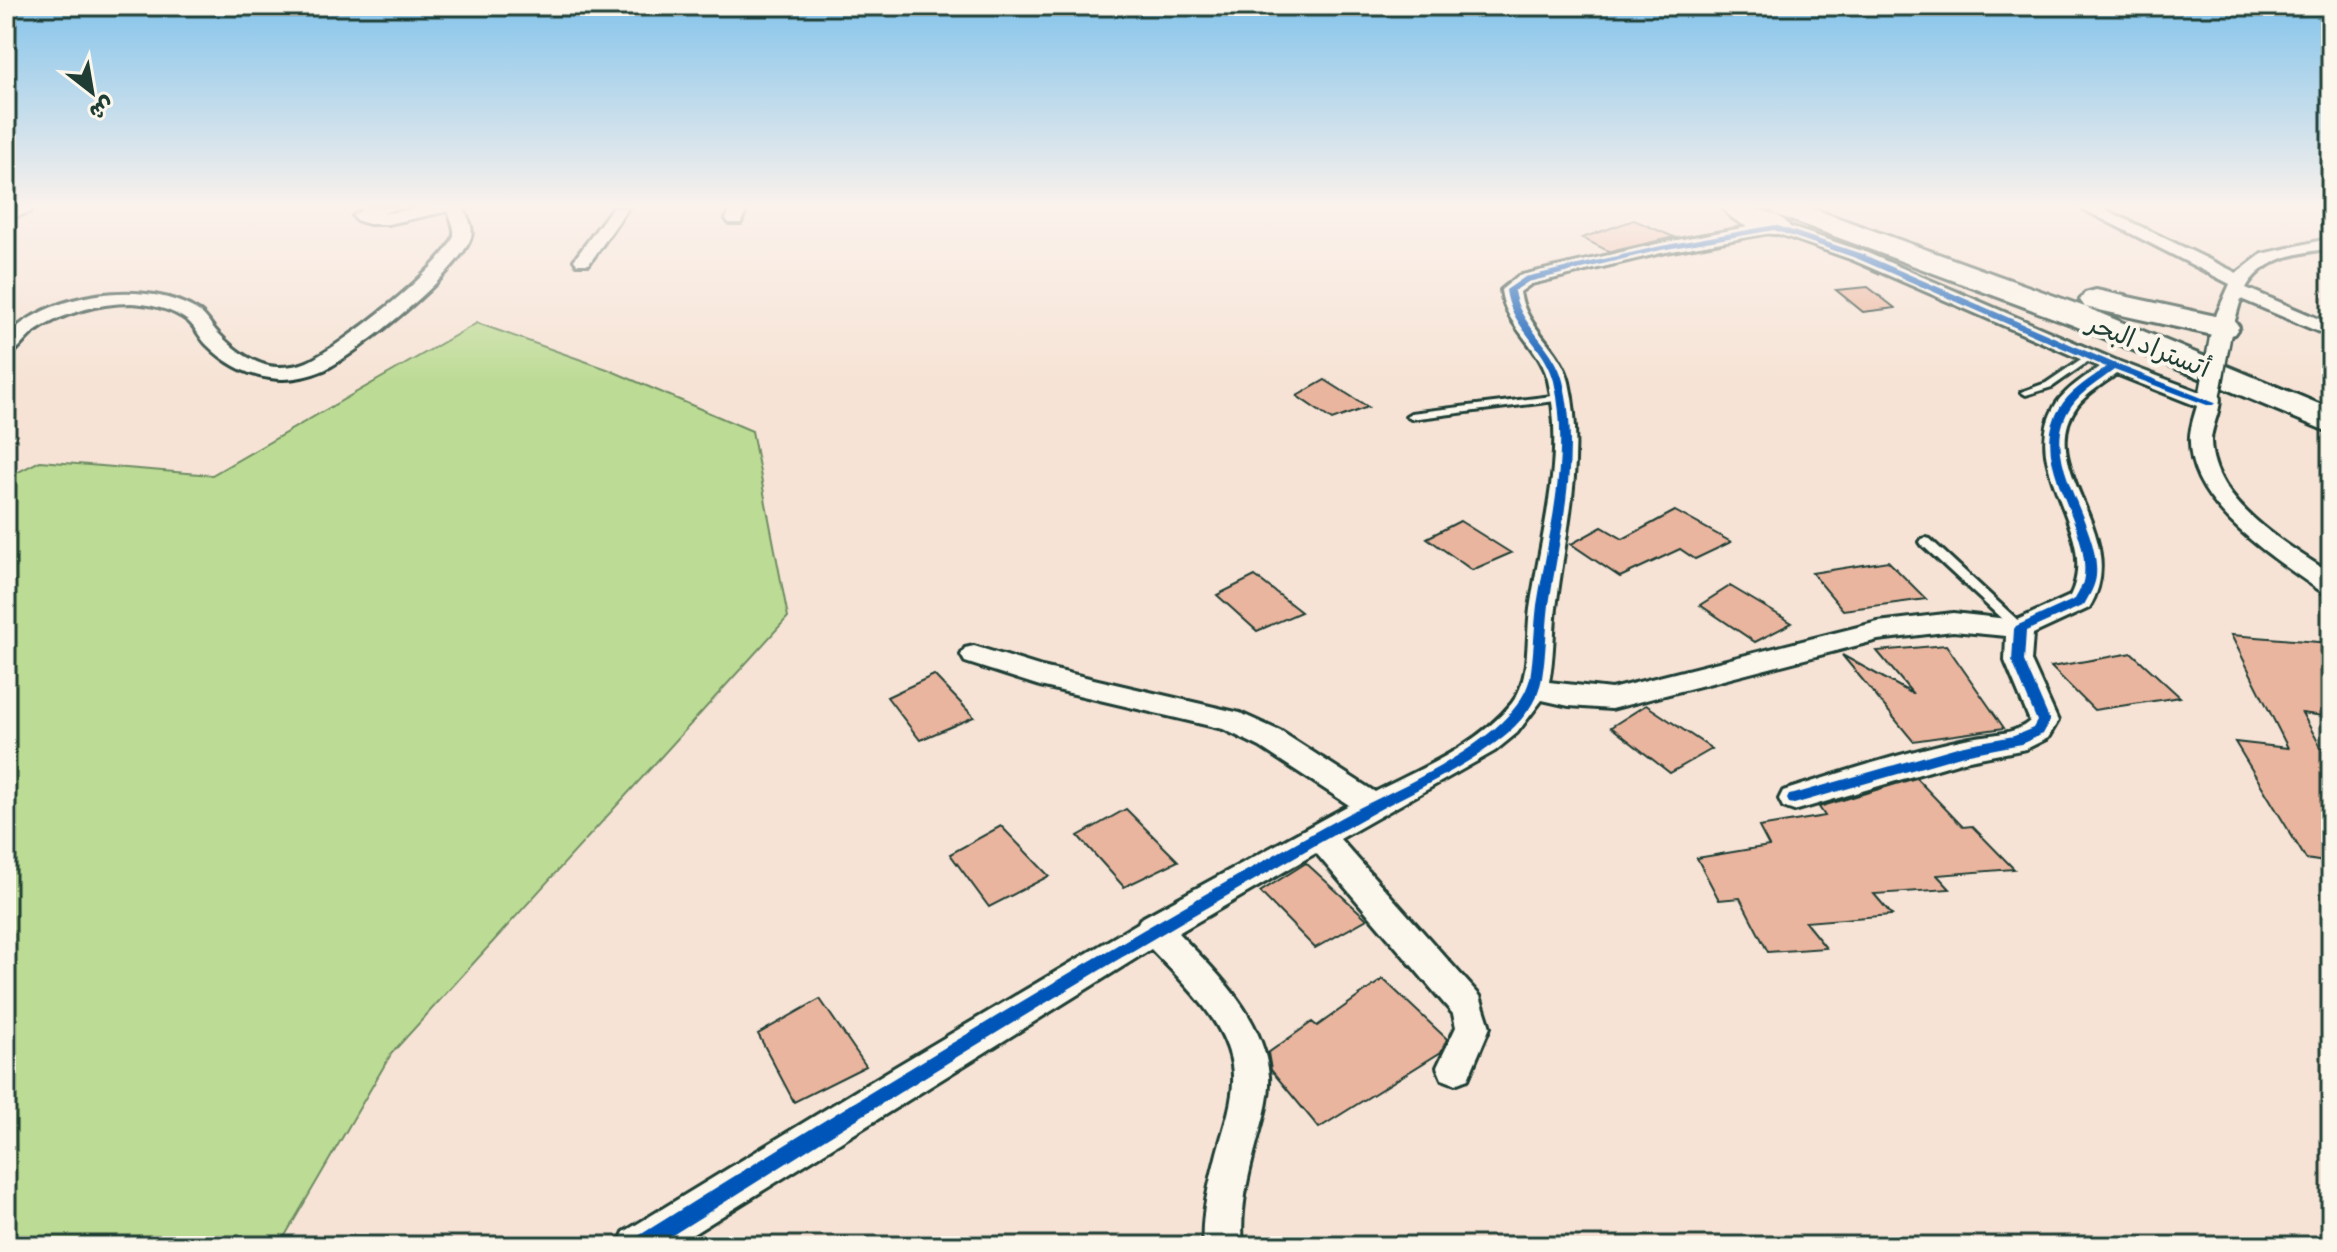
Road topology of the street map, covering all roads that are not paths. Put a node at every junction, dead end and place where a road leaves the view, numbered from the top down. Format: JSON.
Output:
{"nodes":[{"id":1,"x":439,"y":266,"type":"edge"},
{"id":2,"x":1576,"y":266,"type":"edge"},
{"id":3,"x":1883,"y":266,"type":"edge"},
{"id":4,"x":1928,"y":266,"type":"edge"},
{"id":5,"x":1980,"y":266,"type":"edge"},
{"id":6,"x":2201,"y":266,"type":"edge"},
{"id":7,"x":2254,"y":266,"type":"edge"},
{"id":8,"x":2237,"y":285,"type":"junction"},
{"id":9,"x":2056,"y":294,"type":"junction"},
{"id":10,"x":2331,"y":331,"type":"edge"},
{"id":11,"x":2221,"y":332,"type":"junction"},
{"id":12,"x":6,"y":350,"type":"edge"},
{"id":13,"x":2102,"y":361,"type":"junction"},
{"id":14,"x":2026,"y":392,"type":"dead end"},
{"id":15,"x":1561,"y":398,"type":"junction"},
{"id":16,"x":2210,"y":398,"type":"junction"},
{"id":17,"x":2331,"y":404,"type":"edge"},
{"id":18,"x":1411,"y":416,"type":"dead end"},
{"id":19,"x":2331,"y":422,"type":"edge"},
{"id":20,"x":1926,"y":542,"type":"dead end"},
{"id":21,"x":2331,"y":586,"type":"edge"},
{"id":22,"x":2020,"y":629,"type":"junction"},
{"id":23,"x":974,"y":655,"type":"dead end"},
{"id":24,"x":1534,"y":688,"type":"junction"},
{"id":25,"x":1794,"y":799,"type":"dead end"},
{"id":26,"x":1373,"y":806,"type":"junction"},
{"id":27,"x":1319,"y":836,"type":"junction"},
{"id":28,"x":1152,"y":929,"type":"junction"},
{"id":29,"x":1455,"y":1067,"type":"dead end"},
{"id":30,"x":638,"y":1246,"type":"edge"},
{"id":31,"x":1223,"y":1246,"type":"edge"}],
"edges":[{"from":1,"to":12,"type":"street"},
{"from":2,"to":15,"type":"street"},
{"from":3,"to":13,"type":"street"},
{"from":4,"to":19,"type":"highway","name":"أتستراد البحر"},
{"from":5,"to":9,"type":"highway","name":"أتستراد البحر"},
{"from":6,"to":8,"type":"street"},
{"from":7,"to":8,"type":"street"},
{"from":8,"to":10,"type":"street"},
{"from":8,"to":11,"type":"street"},
{"from":9,"to":11,"type":"highway"},
{"from":9,"to":17,"type":"highway","name":"أتستراد البحر"},
{"from":11,"to":16,"type":"street","bridge":true},
{"from":13,"to":14,"type":"lane"},
{"from":13,"to":16,"type":"street"},
{"from":13,"to":22,"type":"street"},
{"from":15,"to":18,"type":"lane"},
{"from":15,"to":24,"type":"street"},
{"from":16,"to":21,"type":"street"},
{"from":20,"to":22,"type":"lane"},
{"from":22,"to":24,"type":"street"},
{"from":22,"to":25,"type":"street"},
{"from":23,"to":26,"type":"street"},
{"from":24,"to":26,"type":"street"},
{"from":26,"to":27,"type":"street"},
{"from":27,"to":28,"type":"street"},
{"from":27,"to":29,"type":"street"},
{"from":28,"to":30,"type":"street"},
{"from":28,"to":31,"type":"street"}]}
